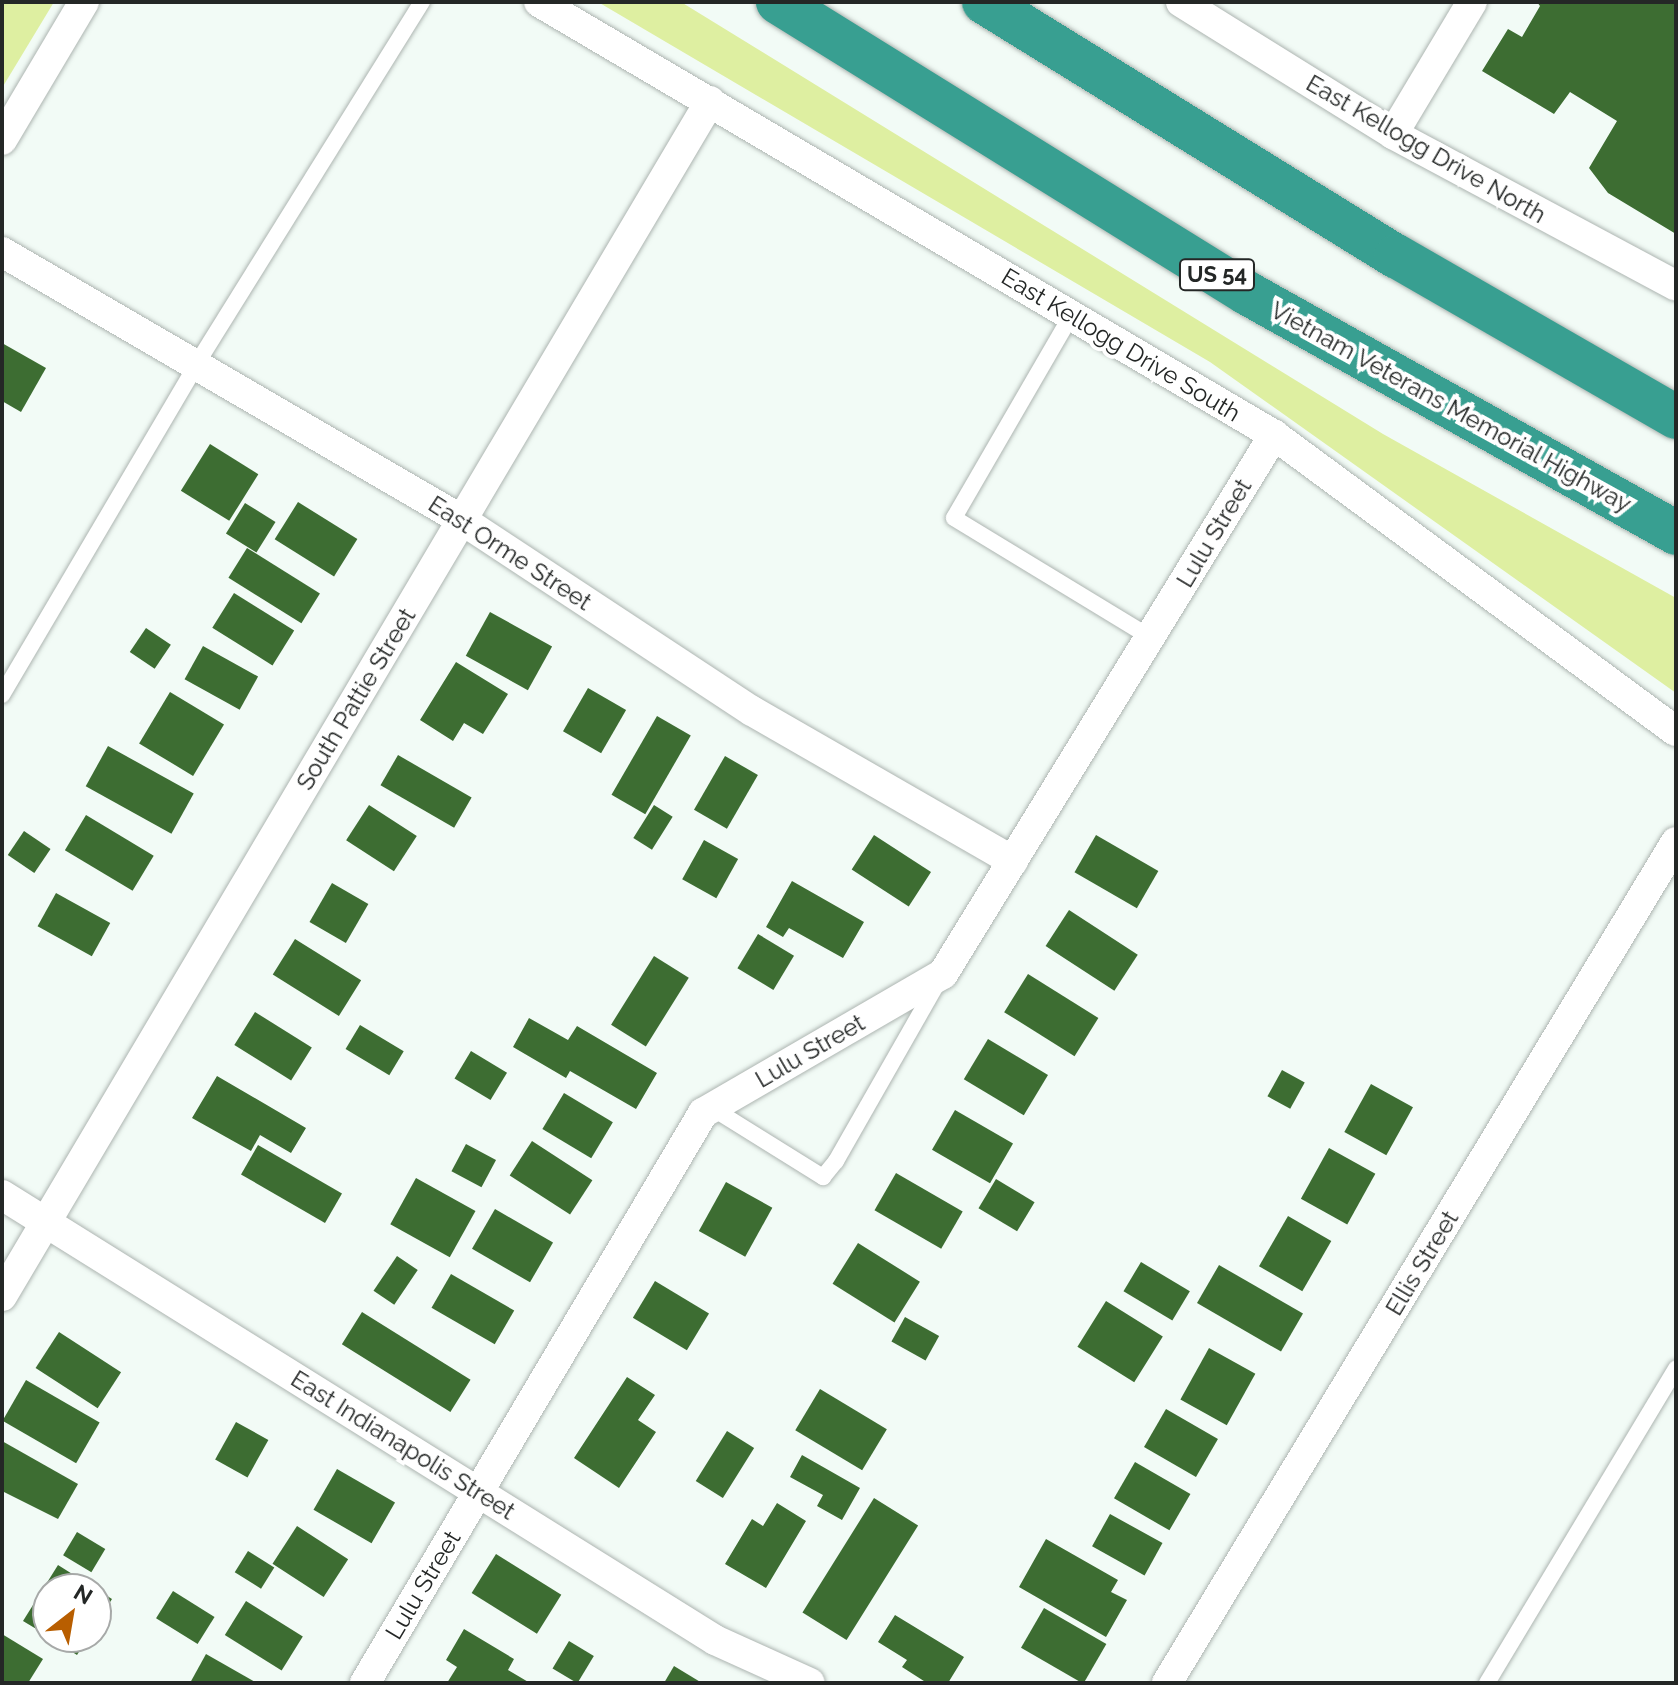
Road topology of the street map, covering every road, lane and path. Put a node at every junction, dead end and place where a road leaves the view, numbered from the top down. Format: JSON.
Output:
{"nodes":[{"id":1,"x":84,"y":2,"type":"edge"},
{"id":2,"x":422,"y":2,"type":"edge"},
{"id":3,"x":539,"y":2,"type":"edge"},
{"id":4,"x":766,"y":2,"type":"edge"},
{"id":5,"x":778,"y":2,"type":"edge"},
{"id":6,"x":984,"y":2,"type":"edge"},
{"id":7,"x":1181,"y":2,"type":"edge"},
{"id":8,"x":1472,"y":2,"type":"edge"},
{"id":9,"x":814,"y":27,"type":"junction"},
{"id":10,"x":710,"y":101,"type":"junction"},
{"id":11,"x":1393,"y":134,"type":"junction"},
{"id":12,"x":2,"y":140,"type":"edge"},
{"id":13,"x":2,"y":252,"type":"edge"},
{"id":14,"x":1676,"y":286,"type":"edge"},
{"id":15,"x":1071,"y":316,"type":"junction"},
{"id":16,"x":196,"y":365,"type":"junction"},
{"id":17,"x":1676,"y":417,"type":"edge"},
{"id":18,"x":1274,"y":435,"type":"junction"},
{"id":19,"x":462,"y":520,"type":"junction"},
{"id":20,"x":1676,"y":534,"type":"edge"},
{"id":21,"x":1150,"y":637,"type":"junction"},
{"id":22,"x":2,"y":695,"type":"edge"},
{"id":23,"x":1676,"y":731,"type":"edge"},
{"id":24,"x":1676,"y":842,"type":"edge"},
{"id":25,"x":1013,"y":861,"type":"junction"},
{"id":26,"x":943,"y":974,"type":"junction"},
{"id":27,"x":712,"y":1108,"type":"junction"},
{"id":28,"x":2,"y":1195,"type":"edge"},
{"id":29,"x":46,"y":1222,"type":"junction"},
{"id":30,"x":2,"y":1296,"type":"edge"},
{"id":31,"x":1676,"y":1368,"type":"edge"},
{"id":32,"x":478,"y":1492,"type":"junction"},
{"id":33,"x":365,"y":1683,"type":"edge"},
{"id":34,"x":810,"y":1683,"type":"edge"},
{"id":35,"x":1167,"y":1683,"type":"edge"},
{"id":36,"x":1487,"y":1683,"type":"edge"}],
"edges":[{"from":1,"to":12,"type":"street"},
{"from":2,"to":16,"type":"lane"},
{"from":3,"to":10,"type":"street","name":"East Kellogg Drive South"},
{"from":4,"to":9,"type":"highway"},
{"from":5,"to":9,"type":"highway","name":"Vietnam Veterans Memorial Highway","number":"US 54"},
{"from":6,"to":17,"type":"highway"},
{"from":7,"to":11,"type":"street","name":"East Kellogg Drive North"},
{"from":8,"to":11,"type":"street"},
{"from":9,"to":20,"type":"highway","name":"Vietnam Veterans Memorial Highway","number":"US 54"},
{"from":10,"to":15,"type":"street","name":"East Kellogg Drive South"},
{"from":10,"to":19,"type":"street","name":"South Pattie Street"},
{"from":11,"to":14,"type":"street","name":"East Kellogg Drive North"},
{"from":13,"to":16,"type":"street","name":"East Orme Street"},
{"from":15,"to":18,"type":"street","name":"East Kellogg Drive South"},
{"from":15,"to":21,"type":"lane"},
{"from":16,"to":19,"type":"street","name":"East Orme Street"},
{"from":16,"to":22,"type":"lane"},
{"from":18,"to":21,"type":"street","name":"Lulu Street"},
{"from":18,"to":23,"type":"street","name":"East Kellogg Drive South"},
{"from":19,"to":25,"type":"street","name":"East Orme Street"},
{"from":19,"to":29,"type":"street","name":"South Pattie Street"},
{"from":21,"to":25,"type":"street","name":"Lulu Street"},
{"from":24,"to":35,"type":"street","name":"Ellis Street"},
{"from":25,"to":26,"type":"street","name":"Lulu Street"},
{"from":26,"to":27,"type":"street","name":"Lulu Street"},
{"from":26,"to":27,"type":"lane"},
{"from":27,"to":32,"type":"street","name":"Lulu Street"},
{"from":28,"to":29,"type":"street","name":"East Indianapolis Street"},
{"from":29,"to":30,"type":"street","name":"South Pattie Street"},
{"from":29,"to":32,"type":"street","name":"East Indianapolis Street"},
{"from":31,"to":36,"type":"lane"},
{"from":32,"to":33,"type":"street","name":"Lulu Street"},
{"from":32,"to":34,"type":"street","name":"East Indianapolis Street"}]}
